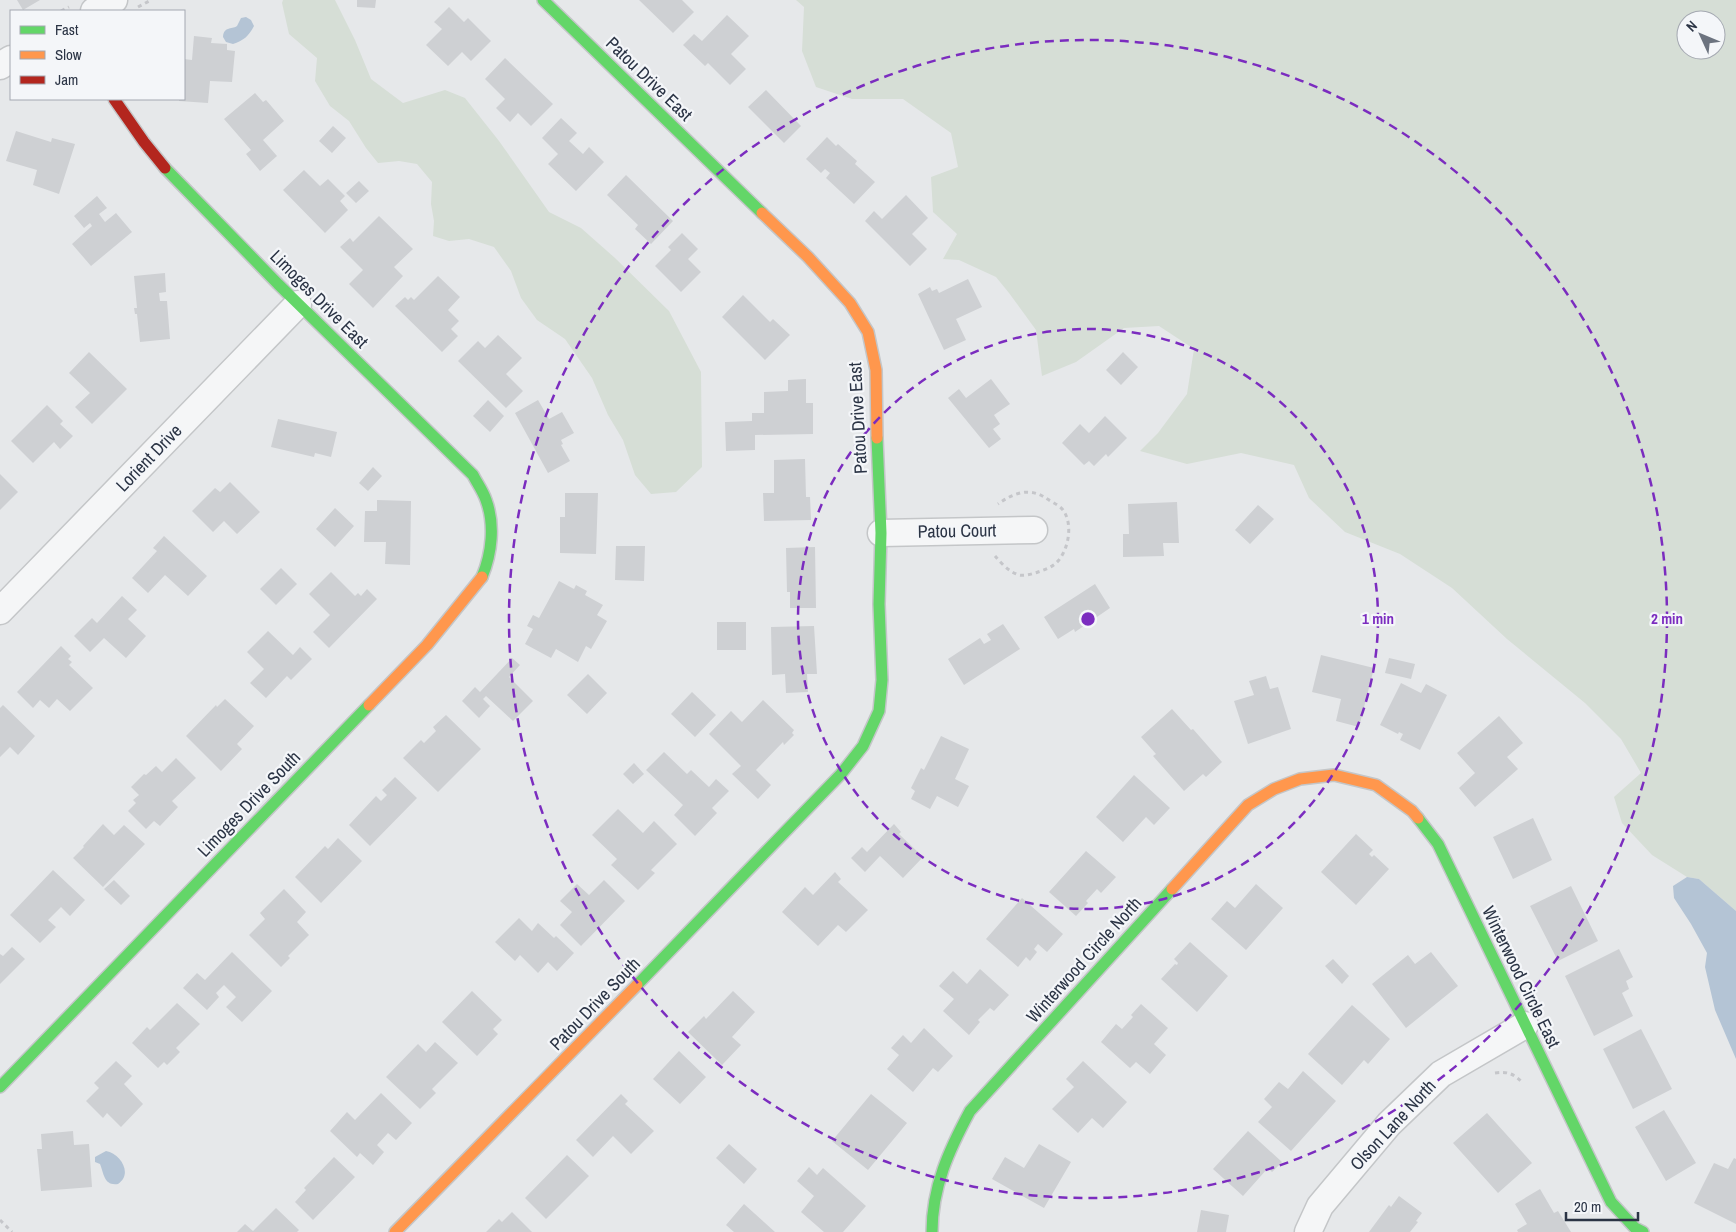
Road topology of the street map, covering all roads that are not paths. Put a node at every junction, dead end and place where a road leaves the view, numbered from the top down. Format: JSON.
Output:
{"nodes":[{"id":1,"x":543,"y":0,"type":"edge"},
{"id":2,"x":125,"y":4,"type":"edge"},
{"id":3,"x":98,"y":10,"type":"edge"},
{"id":4,"x":115,"y":100,"type":"edge"},
{"id":5,"x":298,"y":304,"type":"junction"},
{"id":6,"x":491,"y":527,"type":"joint"},
{"id":7,"x":1034,"y":530,"type":"dead end"},
{"id":8,"x":881,"y":533,"type":"junction"},
{"id":9,"x":0,"y":611,"type":"edge"},
{"id":10,"x":1334,"y":776,"type":"joint"},
{"id":11,"x":818,"y":798,"type":"joint"},
{"id":12,"x":1525,"y":1025,"type":"junction"},
{"id":13,"x":0,"y":1087,"type":"edge"},
{"id":14,"x":395,"y":1232,"type":"edge"},
{"id":15,"x":932,"y":1232,"type":"edge"},
{"id":16,"x":1308,"y":1232,"type":"edge"},
{"id":17,"x":1643,"y":1232,"type":"edge"}],
"edges":[{"from":1,"to":8,"type":"street","name":"Patou Drive East"},
{"from":2,"to":3,"type":"street"},
{"from":4,"to":5,"type":"street","name":"Limoges Drive East"},
{"from":5,"to":6,"type":"street","name":"Limoges Drive East"},
{"from":5,"to":9,"type":"street","name":"Lorient Drive"},
{"from":6,"to":13,"type":"street","name":"Limoges Drive South"},
{"from":7,"to":8,"type":"street","name":"Patou Court"},
{"from":8,"to":11,"type":"street","name":"Patou Drive East"},
{"from":10,"to":12,"type":"street","name":"Winterwood Circle East"},
{"from":10,"to":15,"type":"street","name":"Winterwood Circle North"},
{"from":11,"to":14,"type":"street","name":"Patou Drive South"},
{"from":12,"to":16,"type":"street","name":"Olson Lane North"},
{"from":12,"to":17,"type":"street","name":"Winterwood Circle East"}]}
